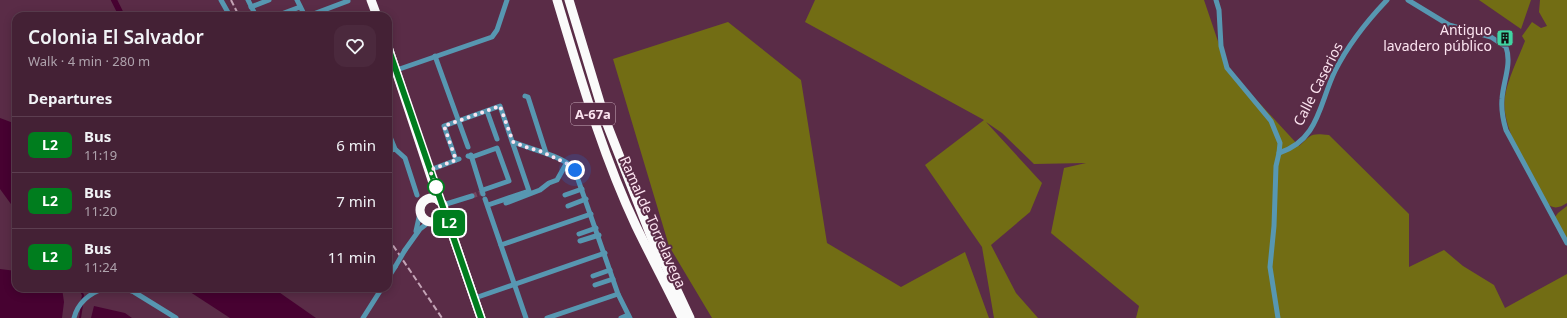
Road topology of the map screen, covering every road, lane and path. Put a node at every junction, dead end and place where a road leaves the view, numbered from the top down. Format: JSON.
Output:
{"nodes":[{"id":1,"x":221,"y":0,"type":"edge"},
{"id":2,"x":248,"y":0,"type":"edge"},
{"id":3,"x":269,"y":0,"type":"edge"},
{"id":4,"x":371,"y":0,"type":"edge"},
{"id":5,"x":507,"y":0,"type":"edge"},
{"id":6,"x":557,"y":0,"type":"edge"},
{"id":7,"x":568,"y":0,"type":"edge"},
{"id":8,"x":1216,"y":0,"type":"edge"},
{"id":9,"x":1387,"y":0,"type":"edge"},
{"id":10,"x":1408,"y":0,"type":"edge"},
{"id":11,"x":348,"y":1,"type":"dead end"},
{"id":12,"x":300,"y":2,"type":"edge"},
{"id":13,"x":251,"y":7,"type":"junction"},
{"id":14,"x":228,"y":12,"type":"edge"},
{"id":15,"x":254,"y":12,"type":"edge"},
{"id":16,"x":283,"y":12,"type":"edge"},
{"id":17,"x":304,"y":12,"type":"edge"},
{"id":18,"x":319,"y":12,"type":"edge"},
{"id":19,"x":376,"y":12,"type":"edge"},
{"id":20,"x":435,"y":56,"type":"junction"},
{"id":21,"x":392,"y":72,"type":"edge"},
{"id":22,"x":525,"y":96,"type":"dead end"},
{"id":23,"x":487,"y":111,"type":"junction"},
{"id":24,"x":458,"y":121,"type":"junction"},
{"id":25,"x":392,"y":142,"type":"edge"},
{"id":26,"x":513,"y":142,"type":"junction"},
{"id":27,"x":498,"y":143,"type":"dead end"},
{"id":28,"x":468,"y":147,"type":"dead end"},
{"id":29,"x":395,"y":149,"type":"junction"},
{"id":30,"x":392,"y":150,"type":"edge"},
{"id":31,"x":546,"y":153,"type":"junction"},
{"id":32,"x":1279,"y":153,"type":"junction"},
{"id":33,"x":566,"y":164,"type":"junction"},
{"id":34,"x":432,"y":174,"type":"junction"},
{"id":35,"x":582,"y":189,"type":"junction"},
{"id":36,"x":417,"y":194,"type":"dead end"},
{"id":37,"x":483,"y":194,"type":"junction"},
{"id":38,"x":565,"y":195,"type":"dead end"},
{"id":39,"x":472,"y":196,"type":"tunnel mouth"},
{"id":40,"x":426,"y":199,"type":"junction"},
{"id":41,"x":586,"y":199,"type":"junction"},
{"id":42,"x":442,"y":205,"type":"junction"},
{"id":43,"x":568,"y":206,"type":"dead end"},
{"id":44,"x":488,"y":207,"type":"junction"},
{"id":45,"x":420,"y":213,"type":"junction"},
{"id":46,"x":591,"y":214,"type":"junction"},
{"id":47,"x":432,"y":221,"type":"junction"},
{"id":48,"x":636,"y":225,"type":"junction"},
{"id":49,"x":596,"y":228,"type":"junction"},
{"id":50,"x":579,"y":234,"type":"dead end"},
{"id":51,"x":599,"y":235,"type":"junction"},
{"id":52,"x":413,"y":237,"type":"junction"},
{"id":53,"x":453,"y":238,"type":"junction"},
{"id":54,"x":580,"y":241,"type":"dead end"},
{"id":55,"x":1567,"y":243,"type":"edge"},
{"id":56,"x":501,"y":245,"type":"junction"},
{"id":57,"x":604,"y":253,"type":"junction"},
{"id":58,"x":610,"y":270,"type":"junction"},
{"id":59,"x":392,"y":272,"type":"edge"},
{"id":60,"x":593,"y":276,"type":"dead end"},
{"id":61,"x":613,"y":279,"type":"junction"},
{"id":62,"x":515,"y":284,"type":"junction"},
{"id":63,"x":595,"y":285,"type":"dead end"},
{"id":64,"x":95,"y":292,"type":"edge"},
{"id":65,"x":134,"y":292,"type":"edge"},
{"id":66,"x":380,"y":292,"type":"edge"},
{"id":67,"x":618,"y":294,"type":"junction"},
{"id":68,"x":474,"y":298,"type":"junction"},
{"id":69,"x":629,"y":316,"type":"edge"},
{"id":70,"x":74,"y":318,"type":"edge"},
{"id":71,"x":176,"y":318,"type":"edge"},
{"id":72,"x":364,"y":318,"type":"edge"},
{"id":73,"x":481,"y":318,"type":"edge"},
{"id":74,"x":526,"y":318,"type":"edge"},
{"id":75,"x":547,"y":318,"type":"edge"},
{"id":76,"x":621,"y":318,"type":"edge"},
{"id":77,"x":678,"y":318,"type":"edge"},
{"id":78,"x":682,"y":318,"type":"edge"},
{"id":79,"x":689,"y":318,"type":"edge"},
{"id":80,"x":1278,"y":318,"type":"edge"}],
"edges":[{"from":1,"to":14,"type":"street"},
{"from":2,"to":13,"type":"street"},
{"from":3,"to":13,"type":"street"},
{"from":4,"to":19,"type":"highway"},
{"from":5,"to":20,"type":"street"},
{"from":6,"to":48,"type":"highway","name":"Ramal de Torrelavega","number":"A-67a"},
{"from":7,"to":79,"type":"highway","name":"Ramal de Torrelavega","number":"A-67a"},
{"from":8,"to":32,"type":"street","name":"Calle Caserios"},
{"from":9,"to":32,"type":"street","name":"Calle Caserios"},
{"from":10,"to":55,"type":"street"},
{"from":11,"to":18,"type":"street"},
{"from":12,"to":16,"type":"street"},
{"from":12,"to":17,"type":"street"},
{"from":13,"to":15,"type":"street"},
{"from":20,"to":21,"type":"street"},
{"from":20,"to":24,"type":"street"},
{"from":21,"to":34,"type":"highway"},
{"from":22,"to":31,"type":"street"},
{"from":23,"to":24,"type":"street"},
{"from":23,"to":26,"type":"street"},
{"from":23,"to":27,"type":"street"},
{"from":24,"to":28,"type":"street"},
{"from":24,"to":34,"type":"street"},
{"from":25,"to":29,"type":"street"},
{"from":26,"to":31,"type":"street"},
{"from":26,"to":44,"type":"street"},
{"from":29,"to":30,"type":"street"},
{"from":29,"to":36,"type":"street"},
{"from":31,"to":33,"type":"street"},
{"from":32,"to":80,"type":"street","name":"Calle Caserios"},
{"from":33,"to":35,"type":"street"},
{"from":33,"to":44,"type":"street"},
{"from":34,"to":40,"type":"highway"},
{"from":34,"to":42,"type":"highway"},
{"from":35,"to":38,"type":"street"},
{"from":35,"to":41,"type":"street"},
{"from":37,"to":37,"type":"street"},
{"from":37,"to":44,"type":"street"},
{"from":39,"to":42,"type":"street"},
{"from":40,"to":42,"type":"highway"},
{"from":40,"to":45,"type":"highway"},
{"from":41,"to":43,"type":"street"},
{"from":41,"to":46,"type":"street"},
{"from":42,"to":47,"type":"highway"},
{"from":42,"to":53,"type":"highway"},
{"from":44,"to":56,"type":"street"},
{"from":45,"to":47,"type":"highway"},
{"from":45,"to":52,"type":"street"},
{"from":46,"to":49,"type":"street"},
{"from":46,"to":56,"type":"street"},
{"from":47,"to":52,"type":"street"},
{"from":47,"to":53,"type":"highway"},
{"from":48,"to":77,"type":"highway"},
{"from":48,"to":78,"type":"highway","name":"Ramal de Torrelavega","number":"A-67a"},
{"from":49,"to":50,"type":"street"},
{"from":49,"to":51,"type":"street"},
{"from":51,"to":54,"type":"street"},
{"from":51,"to":57,"type":"street"},
{"from":52,"to":59,"type":"street","bridge":true},
{"from":53,"to":68,"type":"highway"},
{"from":56,"to":62,"type":"street"},
{"from":57,"to":58,"type":"street"},
{"from":57,"to":62,"type":"street"},
{"from":58,"to":60,"type":"street"},
{"from":58,"to":61,"type":"street"},
{"from":61,"to":63,"type":"street"},
{"from":61,"to":67,"type":"street"},
{"from":62,"to":68,"type":"street"},
{"from":62,"to":74,"type":"street"},
{"from":64,"to":70,"type":"street"},
{"from":65,"to":71,"type":"street"},
{"from":66,"to":72,"type":"street"},
{"from":67,"to":69,"type":"street"},
{"from":67,"to":75,"type":"street"},
{"from":68,"to":73,"type":"highway"},
{"from":69,"to":76,"type":"street"}]}
